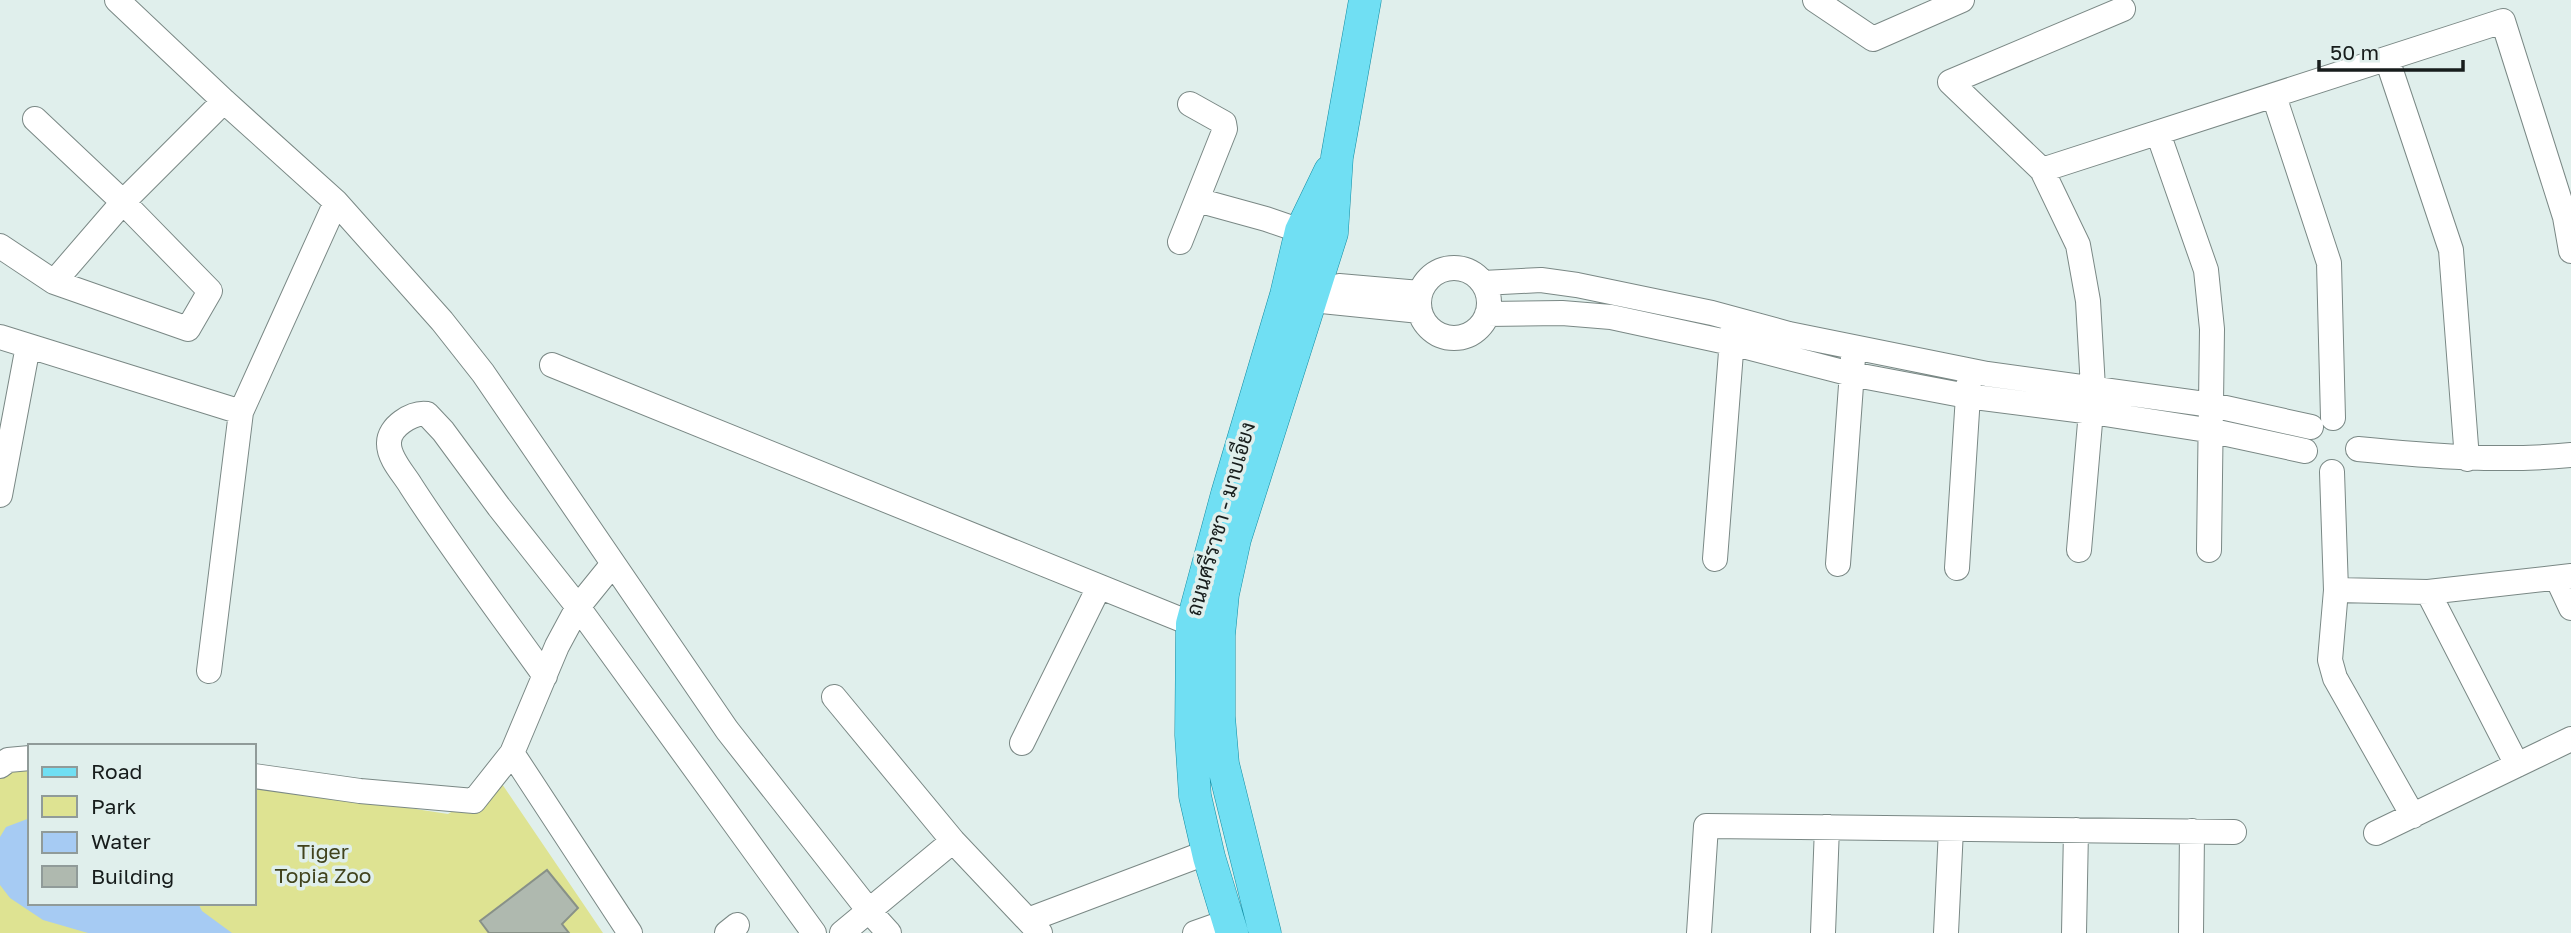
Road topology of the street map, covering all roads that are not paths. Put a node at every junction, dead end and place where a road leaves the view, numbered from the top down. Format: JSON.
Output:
{"nodes":[{"id":1,"x":117,"y":0,"type":"edge"},
{"id":2,"x":1365,"y":0,"type":"edge"},
{"id":3,"x":1815,"y":0,"type":"edge"},
{"id":4,"x":1962,"y":0,"type":"edge"},
{"id":5,"x":2123,"y":9,"type":"dead end"},
{"id":6,"x":2387,"y":59,"type":"junction"},
{"id":7,"x":2274,"y":96,"type":"junction"},
{"id":8,"x":224,"y":101,"type":"junction"},
{"id":9,"x":1190,"y":104,"type":"dead end"},
{"id":10,"x":35,"y":119,"type":"dead end"},
{"id":11,"x":2158,"y":133,"type":"junction"},
{"id":12,"x":1337,"y":157,"type":"junction"},
{"id":13,"x":2042,"y":170,"type":"junction"},
{"id":14,"x":1196,"y":200,"type":"junction"},
{"id":15,"x":122,"y":202,"type":"junction"},
{"id":16,"x":336,"y":202,"type":"junction"},
{"id":17,"x":1301,"y":231,"type":"junction"},
{"id":18,"x":1180,"y":242,"type":"dead end"},
{"id":19,"x":0,"y":246,"type":"edge"},
{"id":20,"x":2571,"y":251,"type":"edge"},
{"id":21,"x":54,"y":282,"type":"junction"},
{"id":22,"x":1483,"y":283,"type":"junction"},
{"id":23,"x":1562,"y":283,"type":"junction"},
{"id":24,"x":1301,"y":289,"type":"junction"},
{"id":25,"x":1420,"y":302,"type":"junction"},
{"id":26,"x":1562,"y":313,"type":"junction"},
{"id":27,"x":1487,"y":314,"type":"junction"},
{"id":28,"x":1732,"y":331,"type":"junction"},
{"id":29,"x":0,"y":337,"type":"edge"},
{"id":30,"x":28,"y":346,"type":"junction"},
{"id":31,"x":1855,"y":348,"type":"junction"},
{"id":32,"x":552,"y":365,"type":"dead end"},
{"id":33,"x":1970,"y":371,"type":"junction"},
{"id":34,"x":1851,"y":374,"type":"junction"},
{"id":35,"x":1967,"y":396,"type":"junction"},
{"id":36,"x":2093,"y":400,"type":"junction"},
{"id":37,"x":2212,"y":405,"type":"junction"},
{"id":38,"x":241,"y":412,"type":"junction"},
{"id":39,"x":2322,"y":422,"type":"junction"},
{"id":40,"x":2213,"y":431,"type":"junction"},
{"id":41,"x":2358,"y":449,"type":"junction"},
{"id":42,"x":2305,"y":451,"type":"junction"},
{"id":43,"x":2571,"y":455,"type":"edge"},
{"id":44,"x":2467,"y":459,"type":"junction"},
{"id":45,"x":2332,"y":472,"type":"junction"},
{"id":46,"x":0,"y":495,"type":"edge"},
{"id":47,"x":2079,"y":550,"type":"dead end"},
{"id":48,"x":2210,"y":550,"type":"dead end"},
{"id":49,"x":1715,"y":559,"type":"dead end"},
{"id":50,"x":1839,"y":564,"type":"dead end"},
{"id":51,"x":612,"y":565,"type":"junction"},
{"id":52,"x":1957,"y":568,"type":"dead end"},
{"id":53,"x":2564,"y":577,"type":"edge"},
{"id":54,"x":1099,"y":587,"type":"junction"},
{"id":55,"x":2336,"y":590,"type":"junction"},
{"id":56,"x":2428,"y":592,"type":"junction"},
{"id":57,"x":578,"y":607,"type":"junction"},
{"id":58,"x":2571,"y":608,"type":"edge"},
{"id":59,"x":1192,"y":624,"type":"junction"},
{"id":60,"x":209,"y":671,"type":"dead end"},
{"id":61,"x":545,"y":676,"type":"junction"},
{"id":62,"x":834,"y":697,"type":"dead end"},
{"id":63,"x":2571,"y":739,"type":"edge"},
{"id":64,"x":1022,"y":743,"type":"dead end"},
{"id":65,"x":512,"y":753,"type":"junction"},
{"id":66,"x":28,"y":758,"type":"edge"},
{"id":67,"x":2517,"y":765,"type":"junction"},
{"id":68,"x":0,"y":766,"type":"edge"},
{"id":69,"x":256,"y":776,"type":"edge"},
{"id":70,"x":2413,"y":817,"type":"junction"},
{"id":71,"x":1827,"y":827,"type":"junction"},
{"id":72,"x":1951,"y":829,"type":"junction"},
{"id":73,"x":2076,"y":830,"type":"junction"},
{"id":74,"x":2192,"y":831,"type":"junction"},
{"id":75,"x":2234,"y":832,"type":"dead end"},
{"id":76,"x":2376,"y":833,"type":"dead end"},
{"id":77,"x":953,"y":841,"type":"junction"},
{"id":78,"x":1208,"y":852,"type":"junction"},
{"id":79,"x":870,"y":912,"type":"junction"},
{"id":80,"x":1034,"y":927,"type":"edge"},
{"id":81,"x":1230,"y":927,"type":"edge"},
{"id":82,"x":630,"y":933,"type":"edge"},
{"id":83,"x":814,"y":933,"type":"edge"},
{"id":84,"x":842,"y":933,"type":"edge"},
{"id":85,"x":889,"y":933,"type":"edge"},
{"id":86,"x":1195,"y":933,"type":"edge"},
{"id":87,"x":1265,"y":933,"type":"edge"},
{"id":88,"x":1699,"y":933,"type":"edge"},
{"id":89,"x":1823,"y":933,"type":"edge"},
{"id":90,"x":1946,"y":933,"type":"edge"},
{"id":91,"x":2074,"y":933,"type":"edge"},
{"id":92,"x":2191,"y":933,"type":"edge"}],
"edges":[{"from":1,"to":8,"type":"street"},
{"from":2,"to":12,"type":"main road","name":"ถนนศรีราชา - มาบเอียง"},
{"from":3,"to":4,"type":"street"},
{"from":5,"to":13,"type":"street"},
{"from":6,"to":7,"type":"street"},
{"from":6,"to":20,"type":"street"},
{"from":6,"to":44,"type":"street"},
{"from":7,"to":11,"type":"street"},
{"from":7,"to":39,"type":"street"},
{"from":8,"to":15,"type":"street"},
{"from":8,"to":16,"type":"street"},
{"from":9,"to":14,"type":"street"},
{"from":10,"to":15,"type":"street"},
{"from":11,"to":13,"type":"street"},
{"from":11,"to":37,"type":"street"},
{"from":12,"to":17,"type":"main road","name":"ถนนศรีราชา - มาบเอียง"},
{"from":12,"to":24,"type":"main road","name":"ถนนศรีราชา - มาบเอียง"},
{"from":13,"to":36,"type":"street"},
{"from":14,"to":17,"type":"street"},
{"from":14,"to":18,"type":"street"},
{"from":15,"to":21,"type":"street"},
{"from":15,"to":21,"type":"street"},
{"from":16,"to":38,"type":"street"},
{"from":16,"to":51,"type":"street"},
{"from":17,"to":24,"type":"main road","name":"ถนนศรีราชา - มาบเอียง"},
{"from":19,"to":21,"type":"street"},
{"from":22,"to":23,"type":"street"},
{"from":22,"to":25,"type":"street"},
{"from":22,"to":27,"type":"street"},
{"from":23,"to":26,"type":"street"},
{"from":23,"to":28,"type":"street"},
{"from":24,"to":25,"type":"street"},
{"from":24,"to":59,"type":"main road","name":"ถนนศรีราชา - มาบเอียง"},
{"from":24,"to":87,"type":"main road","name":"ถนนศรีราชา - มาบเอียง"},
{"from":25,"to":27,"type":"street"},
{"from":26,"to":27,"type":"street"},
{"from":26,"to":28,"type":"street"},
{"from":28,"to":31,"type":"street"},
{"from":28,"to":34,"type":"street"},
{"from":28,"to":49,"type":"street"},
{"from":29,"to":30,"type":"street"},
{"from":30,"to":38,"type":"street"},
{"from":30,"to":46,"type":"street"},
{"from":31,"to":33,"type":"street"},
{"from":31,"to":34,"type":"street"},
{"from":32,"to":54,"type":"street"},
{"from":33,"to":35,"type":"street"},
{"from":33,"to":36,"type":"street"},
{"from":34,"to":35,"type":"street"},
{"from":34,"to":50,"type":"street"},
{"from":35,"to":36,"type":"street"},
{"from":35,"to":52,"type":"street"},
{"from":36,"to":37,"type":"street"},
{"from":36,"to":40,"type":"street"},
{"from":36,"to":47,"type":"street"},
{"from":37,"to":39,"type":"street"},
{"from":37,"to":40,"type":"street"},
{"from":38,"to":60,"type":"street"},
{"from":39,"to":41,"type":"street"},
{"from":39,"to":42,"type":"street"},
{"from":40,"to":42,"type":"street"},
{"from":40,"to":48,"type":"street"},
{"from":41,"to":44,"type":"street"},
{"from":41,"to":45,"type":"street"},
{"from":42,"to":45,"type":"street"},
{"from":43,"to":44,"type":"street"},
{"from":45,"to":55,"type":"street"},
{"from":51,"to":57,"type":"street"},
{"from":51,"to":79,"type":"street"},
{"from":53,"to":56,"type":"street"},
{"from":53,"to":58,"type":"street"},
{"from":54,"to":59,"type":"street"},
{"from":54,"to":64,"type":"street"},
{"from":55,"to":56,"type":"street"},
{"from":55,"to":70,"type":"street"},
{"from":56,"to":67,"type":"street"},
{"from":57,"to":61,"type":"street"},
{"from":57,"to":61,"type":"street"},
{"from":57,"to":83,"type":"street"},
{"from":59,"to":78,"type":"main road","name":"ถนนศรีราชา - มาบเอียง"},
{"from":61,"to":65,"type":"street"},
{"from":62,"to":77,"type":"street"},
{"from":63,"to":67,"type":"street"},
{"from":65,"to":69,"type":"street"},
{"from":65,"to":82,"type":"street"},
{"from":66,"to":68,"type":"street"},
{"from":67,"to":70,"type":"street"},
{"from":70,"to":76,"type":"street"},
{"from":71,"to":72,"type":"street"},
{"from":71,"to":88,"type":"street"},
{"from":71,"to":89,"type":"street"},
{"from":72,"to":73,"type":"street"},
{"from":72,"to":90,"type":"street"},
{"from":73,"to":74,"type":"street"},
{"from":73,"to":91,"type":"street"},
{"from":74,"to":75,"type":"street"},
{"from":74,"to":92,"type":"street"},
{"from":77,"to":79,"type":"street"},
{"from":77,"to":80,"type":"street"},
{"from":78,"to":80,"type":"street"},
{"from":78,"to":81,"type":"main road","name":"ถนนศรีราชา - มาบเอียง"},
{"from":79,"to":84,"type":"street"},
{"from":79,"to":85,"type":"street"},
{"from":81,"to":86,"type":"street"}]}
